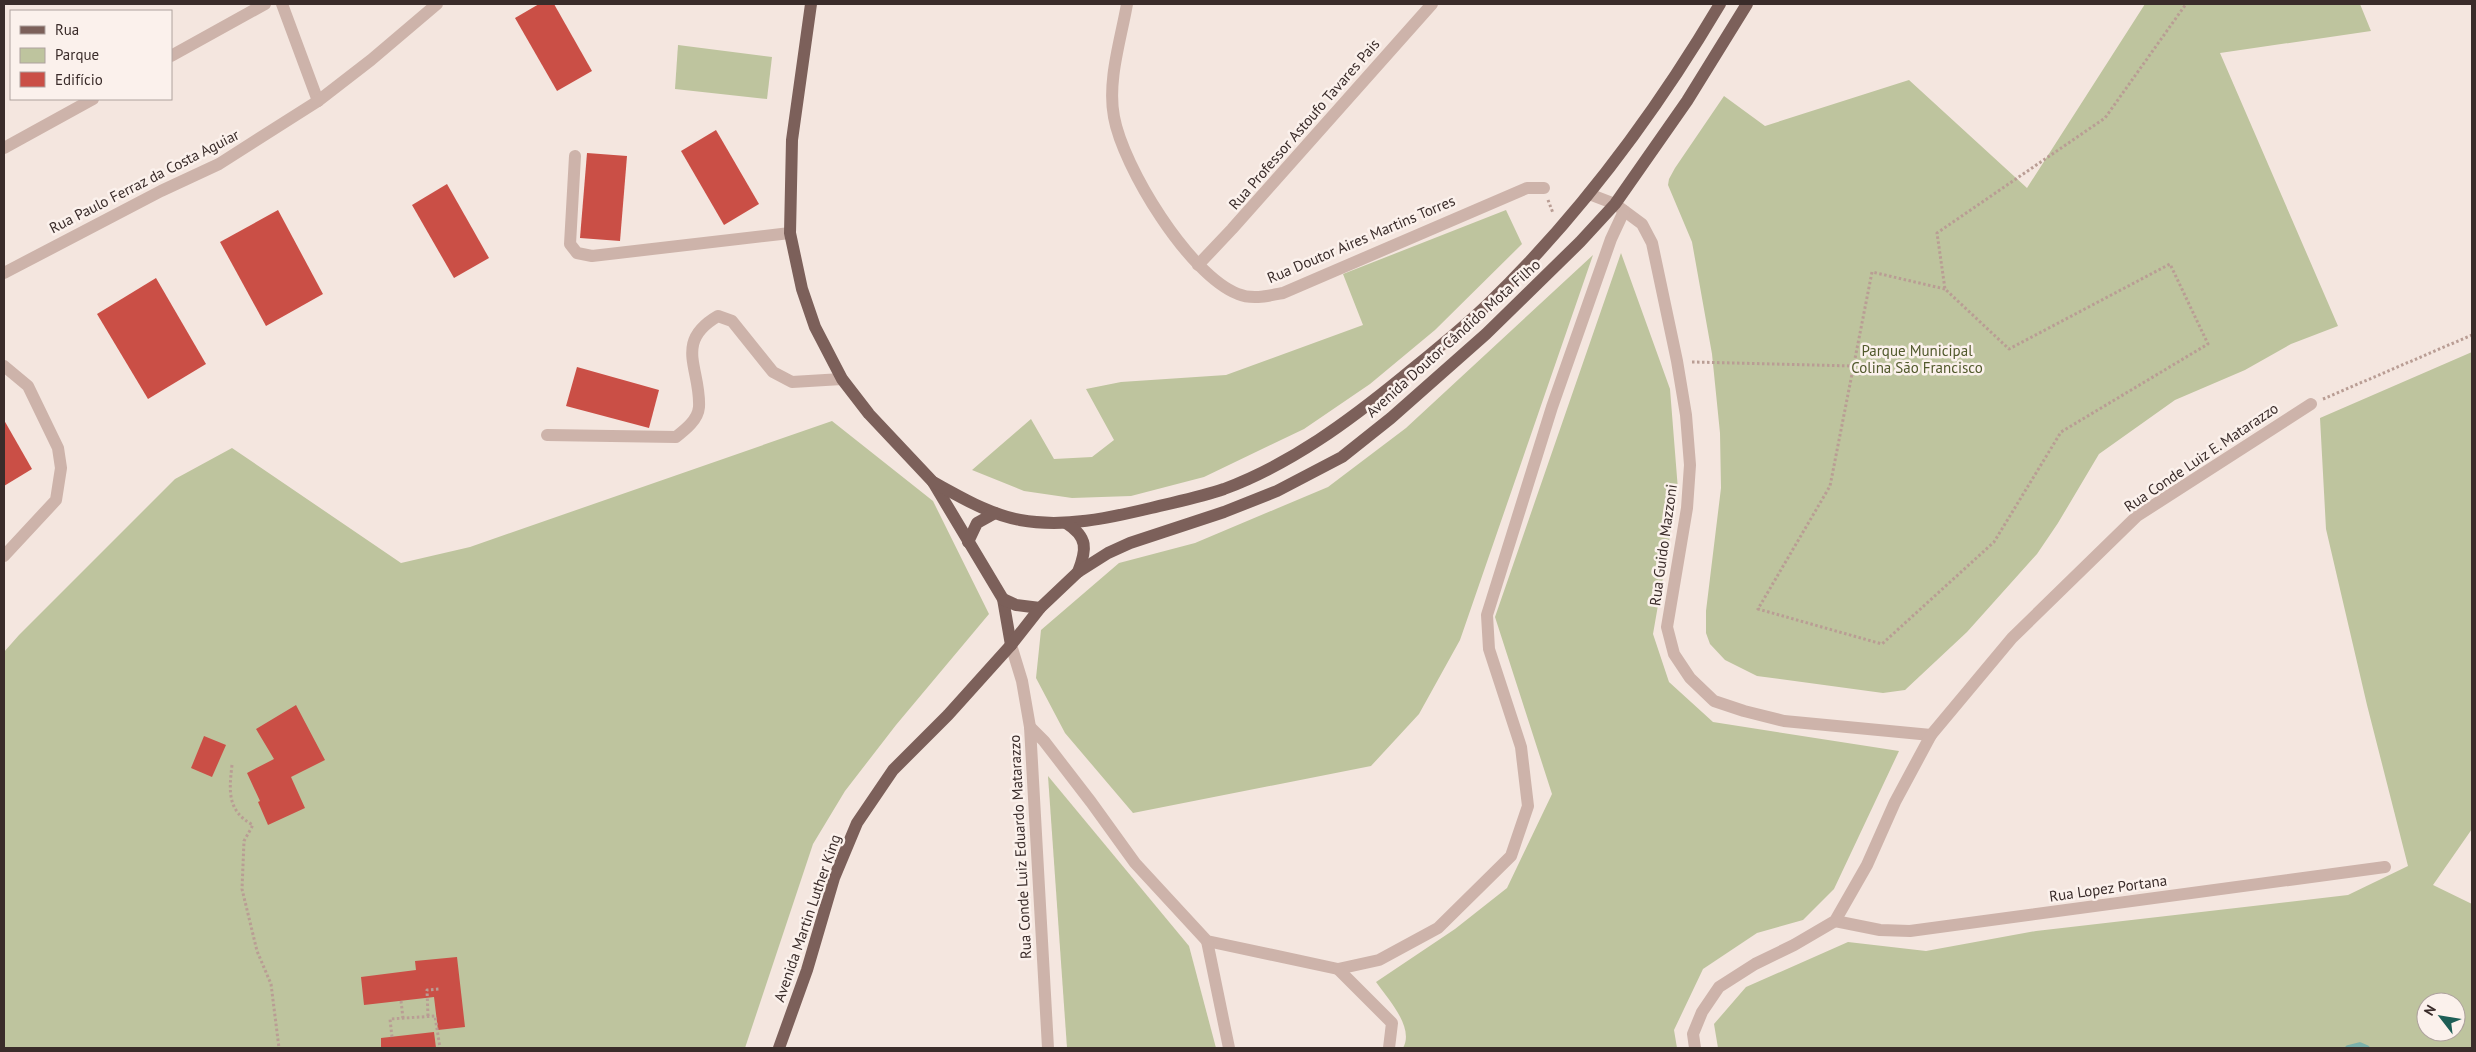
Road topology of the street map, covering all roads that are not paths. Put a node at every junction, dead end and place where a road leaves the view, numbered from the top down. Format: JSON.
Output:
{"nodes":[{"id":1,"x":265,"y":4,"type":"edge"},
{"id":2,"x":282,"y":4,"type":"edge"},
{"id":3,"x":437,"y":4,"type":"edge"},
{"id":4,"x":811,"y":4,"type":"edge"},
{"id":5,"x":1127,"y":4,"type":"edge"},
{"id":6,"x":1432,"y":4,"type":"edge"},
{"id":7,"x":1720,"y":4,"type":"edge"},
{"id":8,"x":1747,"y":4,"type":"edge"},
{"id":9,"x":172,"y":55,"type":"edge"},
{"id":10,"x":91,"y":100,"type":"edge"},
{"id":11,"x":318,"y":102,"type":"junction"},
{"id":12,"x":4,"y":148,"type":"edge"},
{"id":13,"x":575,"y":156,"type":"dead end"},
{"id":14,"x":1544,"y":188,"type":"road end"},
{"id":15,"x":1588,"y":194,"type":"junction"},
{"id":16,"x":1620,"y":208,"type":"junction"},
{"id":17,"x":790,"y":233,"type":"junction"},
{"id":18,"x":1198,"y":264,"type":"junction"},
{"id":19,"x":4,"y":272,"type":"edge"},
{"id":20,"x":4,"y":366,"type":"edge"},
{"id":21,"x":842,"y":379,"type":"junction"},
{"id":22,"x":2311,"y":404,"type":"road end"},
{"id":23,"x":547,"y":435,"type":"dead end"},
{"id":24,"x":933,"y":482,"type":"junction"},
{"id":25,"x":995,"y":513,"type":"junction"},
{"id":26,"x":1066,"y":522,"type":"junction"},
{"id":27,"x":968,"y":542,"type":"junction"},
{"id":28,"x":4,"y":556,"type":"edge"},
{"id":29,"x":1078,"y":572,"type":"junction"},
{"id":30,"x":1003,"y":599,"type":"junction"},
{"id":31,"x":1040,"y":608,"type":"junction"},
{"id":32,"x":1011,"y":645,"type":"junction"},
{"id":33,"x":1030,"y":727,"type":"junction"},
{"id":34,"x":1931,"y":735,"type":"junction"},
{"id":35,"x":2385,"y":867,"type":"dead end"},
{"id":36,"x":1835,"y":921,"type":"junction"},
{"id":37,"x":1207,"y":941,"type":"junction"},
{"id":38,"x":1338,"y":969,"type":"junction"},
{"id":39,"x":779,"y":1048,"type":"edge"},
{"id":40,"x":1048,"y":1048,"type":"edge"},
{"id":41,"x":1229,"y":1048,"type":"edge"},
{"id":42,"x":1389,"y":1048,"type":"edge"},
{"id":43,"x":1695,"y":1048,"type":"edge"}],
"edges":[{"from":1,"to":9,"type":"street"},
{"from":2,"to":11,"type":"street"},
{"from":3,"to":11,"type":"street","name":"Rua Paulo Ferraz da Costa Aguiar"},
{"from":4,"to":17,"type":"main road"},
{"from":5,"to":18,"type":"street","name":"Rua Doutor Aires Martins Torres"},
{"from":6,"to":18,"type":"street","name":"Rua Professor Astoufo Tavares Pais"},
{"from":7,"to":15,"type":"main road","name":"Avenida Doutor Cândido Mota Filho"},
{"from":8,"to":16,"type":"main road","name":"Avenida Doutor Cândido Mota Filho"},
{"from":10,"to":12,"type":"street"},
{"from":11,"to":19,"type":"street","name":"Rua Paulo Ferraz da Costa Aguiar"},
{"from":13,"to":17,"type":"street"},
{"from":14,"to":18,"type":"street","name":"Rua Doutor Aires Martins Torres"},
{"from":15,"to":16,"type":"street","name":"Rua Guido Mazzoni"},
{"from":15,"to":26,"type":"main road","name":"Avenida Doutor Cândido Mota Filho"},
{"from":16,"to":29,"type":"main road","name":"Avenida Doutor Cândido Mota Filho"},
{"from":16,"to":34,"type":"street","name":"Rua Guido Mazzoni"},
{"from":16,"to":38,"type":"street"},
{"from":17,"to":21,"type":"main road"},
{"from":20,"to":28,"type":"street"},
{"from":21,"to":23,"type":"street"},
{"from":21,"to":24,"type":"main road"},
{"from":22,"to":34,"type":"street","name":"Rua Conde Luiz E. Matarazzo"},
{"from":24,"to":25,"type":"main road"},
{"from":24,"to":27,"type":"main road"},
{"from":25,"to":26,"type":"main road"},
{"from":25,"to":27,"type":"main road"},
{"from":26,"to":29,"type":"main road"},
{"from":27,"to":30,"type":"main road"},
{"from":29,"to":31,"type":"main road","name":"Avenida Martin Luther King"},
{"from":30,"to":31,"type":"main road"},
{"from":30,"to":32,"type":"main road"},
{"from":31,"to":32,"type":"main road","name":"Avenida Martin Luther King"},
{"from":32,"to":33,"type":"street","name":"Rua Conde Luiz Eduardo Matarazzo"},
{"from":32,"to":39,"type":"main road","name":"Avenida Martin Luther King"},
{"from":33,"to":37,"type":"street"},
{"from":33,"to":40,"type":"street","name":"Rua Conde Luiz Eduardo Matarazzo"},
{"from":34,"to":36,"type":"street"},
{"from":35,"to":36,"type":"street","name":"Rua Lopez Portana"},
{"from":36,"to":43,"type":"street"},
{"from":37,"to":38,"type":"street"},
{"from":37,"to":41,"type":"street"},
{"from":38,"to":42,"type":"street"}]}
